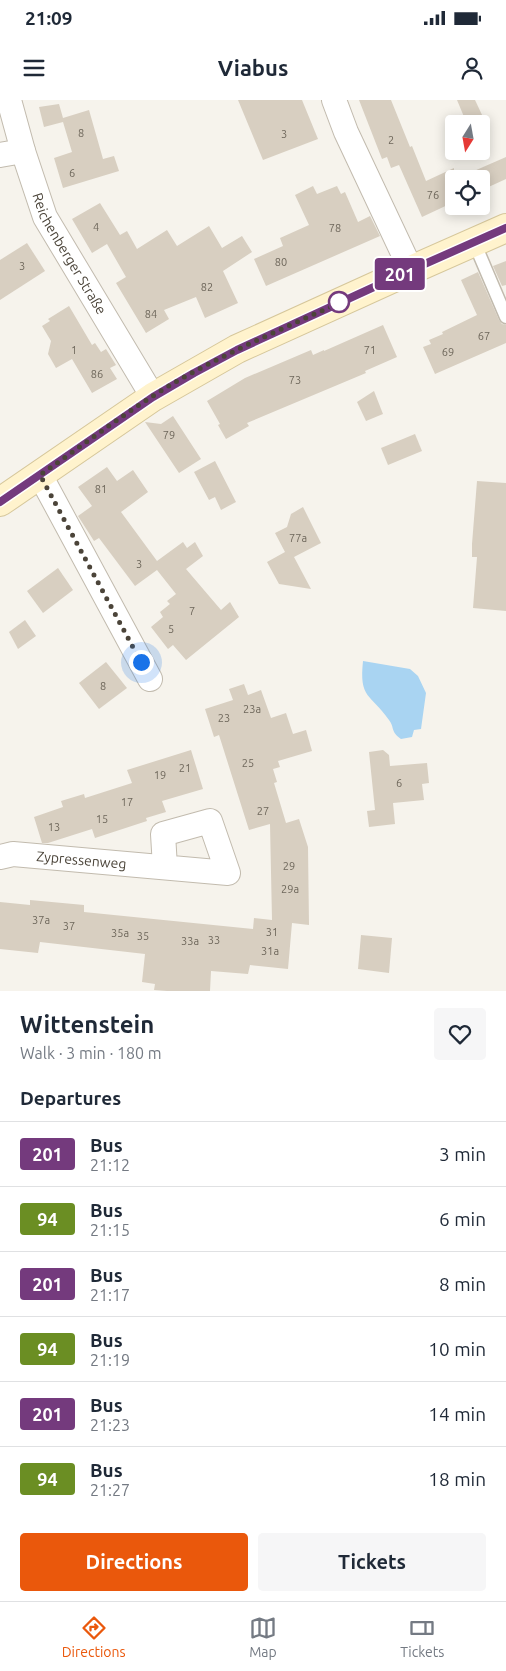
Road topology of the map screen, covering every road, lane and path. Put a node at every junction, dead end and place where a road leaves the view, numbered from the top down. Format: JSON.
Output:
{"nodes":[{"id":1,"x":9,"y":100,"type":"edge"},
{"id":2,"x":334,"y":100,"type":"edge"},
{"id":3,"x":11,"y":153,"type":"edge"},
{"id":4,"x":506,"y":228,"type":"edge"},
{"id":5,"x":474,"y":242,"type":"junction"},
{"id":6,"x":411,"y":270,"type":"junction"},
{"id":7,"x":506,"y":317,"type":"edge"},
{"id":8,"x":153,"y":397,"type":"junction"},
{"id":9,"x":40,"y":475,"type":"junction"},
{"id":10,"x":0,"y":502,"type":"edge"},
{"id":11,"x":150,"y":679,"type":"dead end"},
{"id":12,"x":0,"y":857,"type":"edge"},
{"id":13,"x":165,"y":867,"type":"dead end"}],
"edges":[{"from":1,"to":3,"type":"street","name":"Reichenberger Straße"},
{"from":2,"to":6,"type":"street"},
{"from":3,"to":8,"type":"street","name":"Reichenberger Straße"},
{"from":4,"to":5,"type":"street"},
{"from":5,"to":6,"type":"street"},
{"from":5,"to":7,"type":"lane"},
{"from":6,"to":8,"type":"street"},
{"from":8,"to":9,"type":"street"},
{"from":9,"to":10,"type":"street"},
{"from":9,"to":11,"type":"street"},
{"from":12,"to":13,"type":"street","name":"Zypressenweg"}]}
